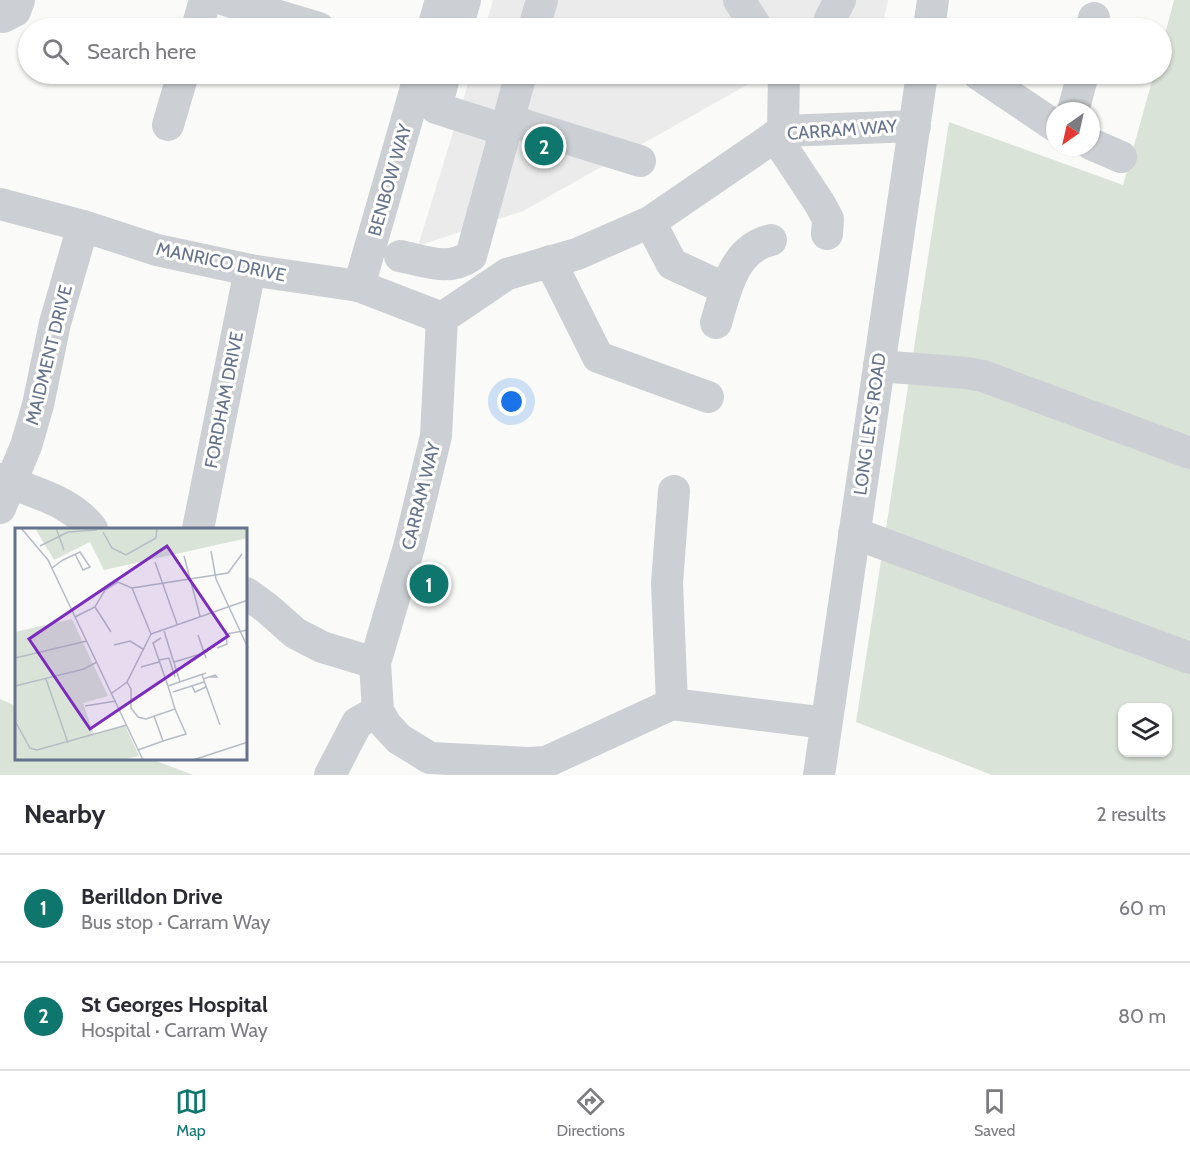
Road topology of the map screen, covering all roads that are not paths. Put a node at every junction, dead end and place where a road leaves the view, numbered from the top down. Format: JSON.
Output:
{"nodes":[{"id":1,"x":19,"y":0,"type":"edge"},
{"id":2,"x":206,"y":0,"type":"edge"},
{"id":3,"x":225,"y":0,"type":"edge"},
{"id":4,"x":441,"y":0,"type":"edge"},
{"id":5,"x":465,"y":0,"type":"edge"},
{"id":6,"x":542,"y":0,"type":"edge"},
{"id":7,"x":739,"y":0,"type":"edge"},
{"id":8,"x":840,"y":0,"type":"edge"},
{"id":9,"x":933,"y":0,"type":"edge"},
{"id":10,"x":0,"y":16,"type":"edge"},
{"id":11,"x":200,"y":18,"type":"edge"},
{"id":12,"x":286,"y":18,"type":"edge"},
{"id":13,"x":436,"y":18,"type":"edge"},
{"id":14,"x":460,"y":18,"type":"edge"},
{"id":15,"x":537,"y":18,"type":"edge"},
{"id":16,"x":751,"y":18,"type":"edge"},
{"id":17,"x":831,"y":18,"type":"edge"},
{"id":18,"x":930,"y":18,"type":"edge"},
{"id":19,"x":180,"y":84,"type":"edge"},
{"id":20,"x":417,"y":84,"type":"edge"},
{"id":21,"x":442,"y":84,"type":"edge"},
{"id":22,"x":518,"y":84,"type":"edge"},
{"id":23,"x":783,"y":84,"type":"edge"},
{"id":24,"x":921,"y":84,"type":"edge"},
{"id":25,"x":993,"y":84,"type":"edge"},
{"id":26,"x":1080,"y":84,"type":"edge"},
{"id":27,"x":1075,"y":102,"type":"edge"},
{"id":28,"x":1046,"y":120,"type":"edge"},
{"id":29,"x":168,"y":125,"type":"dead end"},
{"id":30,"x":507,"y":125,"type":"junction"},
{"id":31,"x":915,"y":126,"type":"junction"},
{"id":32,"x":779,"y":134,"type":"junction"},
{"id":33,"x":1100,"y":148,"type":"edge"},
{"id":34,"x":1121,"y":157,"type":"dead end"},
{"id":35,"x":640,"y":160,"type":"dead end"},
{"id":36,"x":0,"y":204,"type":"edge"},
{"id":37,"x":650,"y":222,"type":"junction"},
{"id":38,"x":83,"y":226,"type":"junction"},
{"id":39,"x":827,"y":234,"type":"dead end"},
{"id":40,"x":771,"y":240,"type":"dead end"},
{"id":41,"x":400,"y":256,"type":"dead end"},
{"id":42,"x":550,"y":261,"type":"junction"},
{"id":43,"x":250,"y":270,"type":"junction"},
{"id":44,"x":359,"y":286,"type":"junction"},
{"id":45,"x":726,"y":288,"type":"junction"},
{"id":46,"x":442,"y":318,"type":"junction"},
{"id":47,"x":716,"y":323,"type":"dead end"},
{"id":48,"x":879,"y":366,"type":"junction"},
{"id":49,"x":708,"y":397,"type":"dead end"},
{"id":50,"x":1190,"y":453,"type":"edge"},
{"id":51,"x":4,"y":490,"type":"edge"},
{"id":52,"x":674,"y":491,"type":"dead end"},
{"id":53,"x":91,"y":528,"type":"edge"},
{"id":54,"x":198,"y":528,"type":"edge"},
{"id":55,"x":854,"y":532,"type":"junction"},
{"id":56,"x":248,"y":594,"type":"edge"},
{"id":57,"x":1190,"y":658,"type":"edge"},
{"id":58,"x":375,"y":663,"type":"junction"},
{"id":59,"x":672,"y":704,"type":"junction"},
{"id":60,"x":378,"y":711,"type":"junction"},
{"id":61,"x":826,"y":723,"type":"junction"},
{"id":62,"x":548,"y":768,"type":"edge"},
{"id":63,"x":330,"y":775,"type":"edge"},
{"id":64,"x":819,"y":775,"type":"edge"}],
"edges":[{"from":1,"to":10,"type":"street"},
{"from":2,"to":11,"type":"street"},
{"from":3,"to":12,"type":"street"},
{"from":4,"to":13,"type":"street"},
{"from":5,"to":14,"type":"street"},
{"from":6,"to":15,"type":"street"},
{"from":7,"to":16,"type":"street"},
{"from":8,"to":17,"type":"street"},
{"from":9,"to":18,"type":"street"},
{"from":19,"to":29,"type":"street"},
{"from":20,"to":44,"type":"street","name":"BENBOW WAY"},
{"from":21,"to":30,"type":"street"},
{"from":22,"to":30,"type":"street"},
{"from":23,"to":32,"type":"street"},
{"from":24,"to":31,"type":"street","name":"LONG LEYS ROAD"},
{"from":25,"to":28,"type":"street"},
{"from":26,"to":27,"type":"street"},
{"from":30,"to":35,"type":"street"},
{"from":30,"to":41,"type":"street"},
{"from":31,"to":32,"type":"street","name":"CARRAM WAY"},
{"from":31,"to":48,"type":"street","name":"LONG LEYS ROAD"},
{"from":32,"to":37,"type":"street","name":"CARRAM WAY"},
{"from":32,"to":39,"type":"street"},
{"from":33,"to":34,"type":"street"},
{"from":36,"to":38,"type":"street","name":"MANRICO DRIVE"},
{"from":37,"to":42,"type":"street","name":"CARRAM WAY"},
{"from":37,"to":45,"type":"street"},
{"from":38,"to":43,"type":"street","name":"MANRICO DRIVE"},
{"from":38,"to":51,"type":"street","name":"MAIDMENT DRIVE"},
{"from":40,"to":45,"type":"street"},
{"from":42,"to":46,"type":"street","name":"CARRAM WAY"},
{"from":42,"to":49,"type":"street"},
{"from":43,"to":44,"type":"street","name":"MANRICO DRIVE"},
{"from":43,"to":54,"type":"street","name":"FORDHAM DRIVE"},
{"from":44,"to":46,"type":"street","name":"MANRICO DRIVE"},
{"from":45,"to":47,"type":"street"},
{"from":46,"to":58,"type":"street","name":"CARRAM WAY"},
{"from":48,"to":50,"type":"street"},
{"from":48,"to":55,"type":"street","name":"LONG LEYS ROAD"},
{"from":51,"to":53,"type":"street"},
{"from":52,"to":59,"type":"street"},
{"from":55,"to":57,"type":"street"},
{"from":55,"to":61,"type":"street","name":"LONG LEYS ROAD"},
{"from":56,"to":58,"type":"street"},
{"from":58,"to":60,"type":"street","name":"CARRAM WAY"},
{"from":59,"to":61,"type":"street"},
{"from":59,"to":62,"type":"street"},
{"from":60,"to":62,"type":"street"},
{"from":60,"to":63,"type":"street"},
{"from":61,"to":64,"type":"street","name":"LONG LEYS ROAD"}]}
